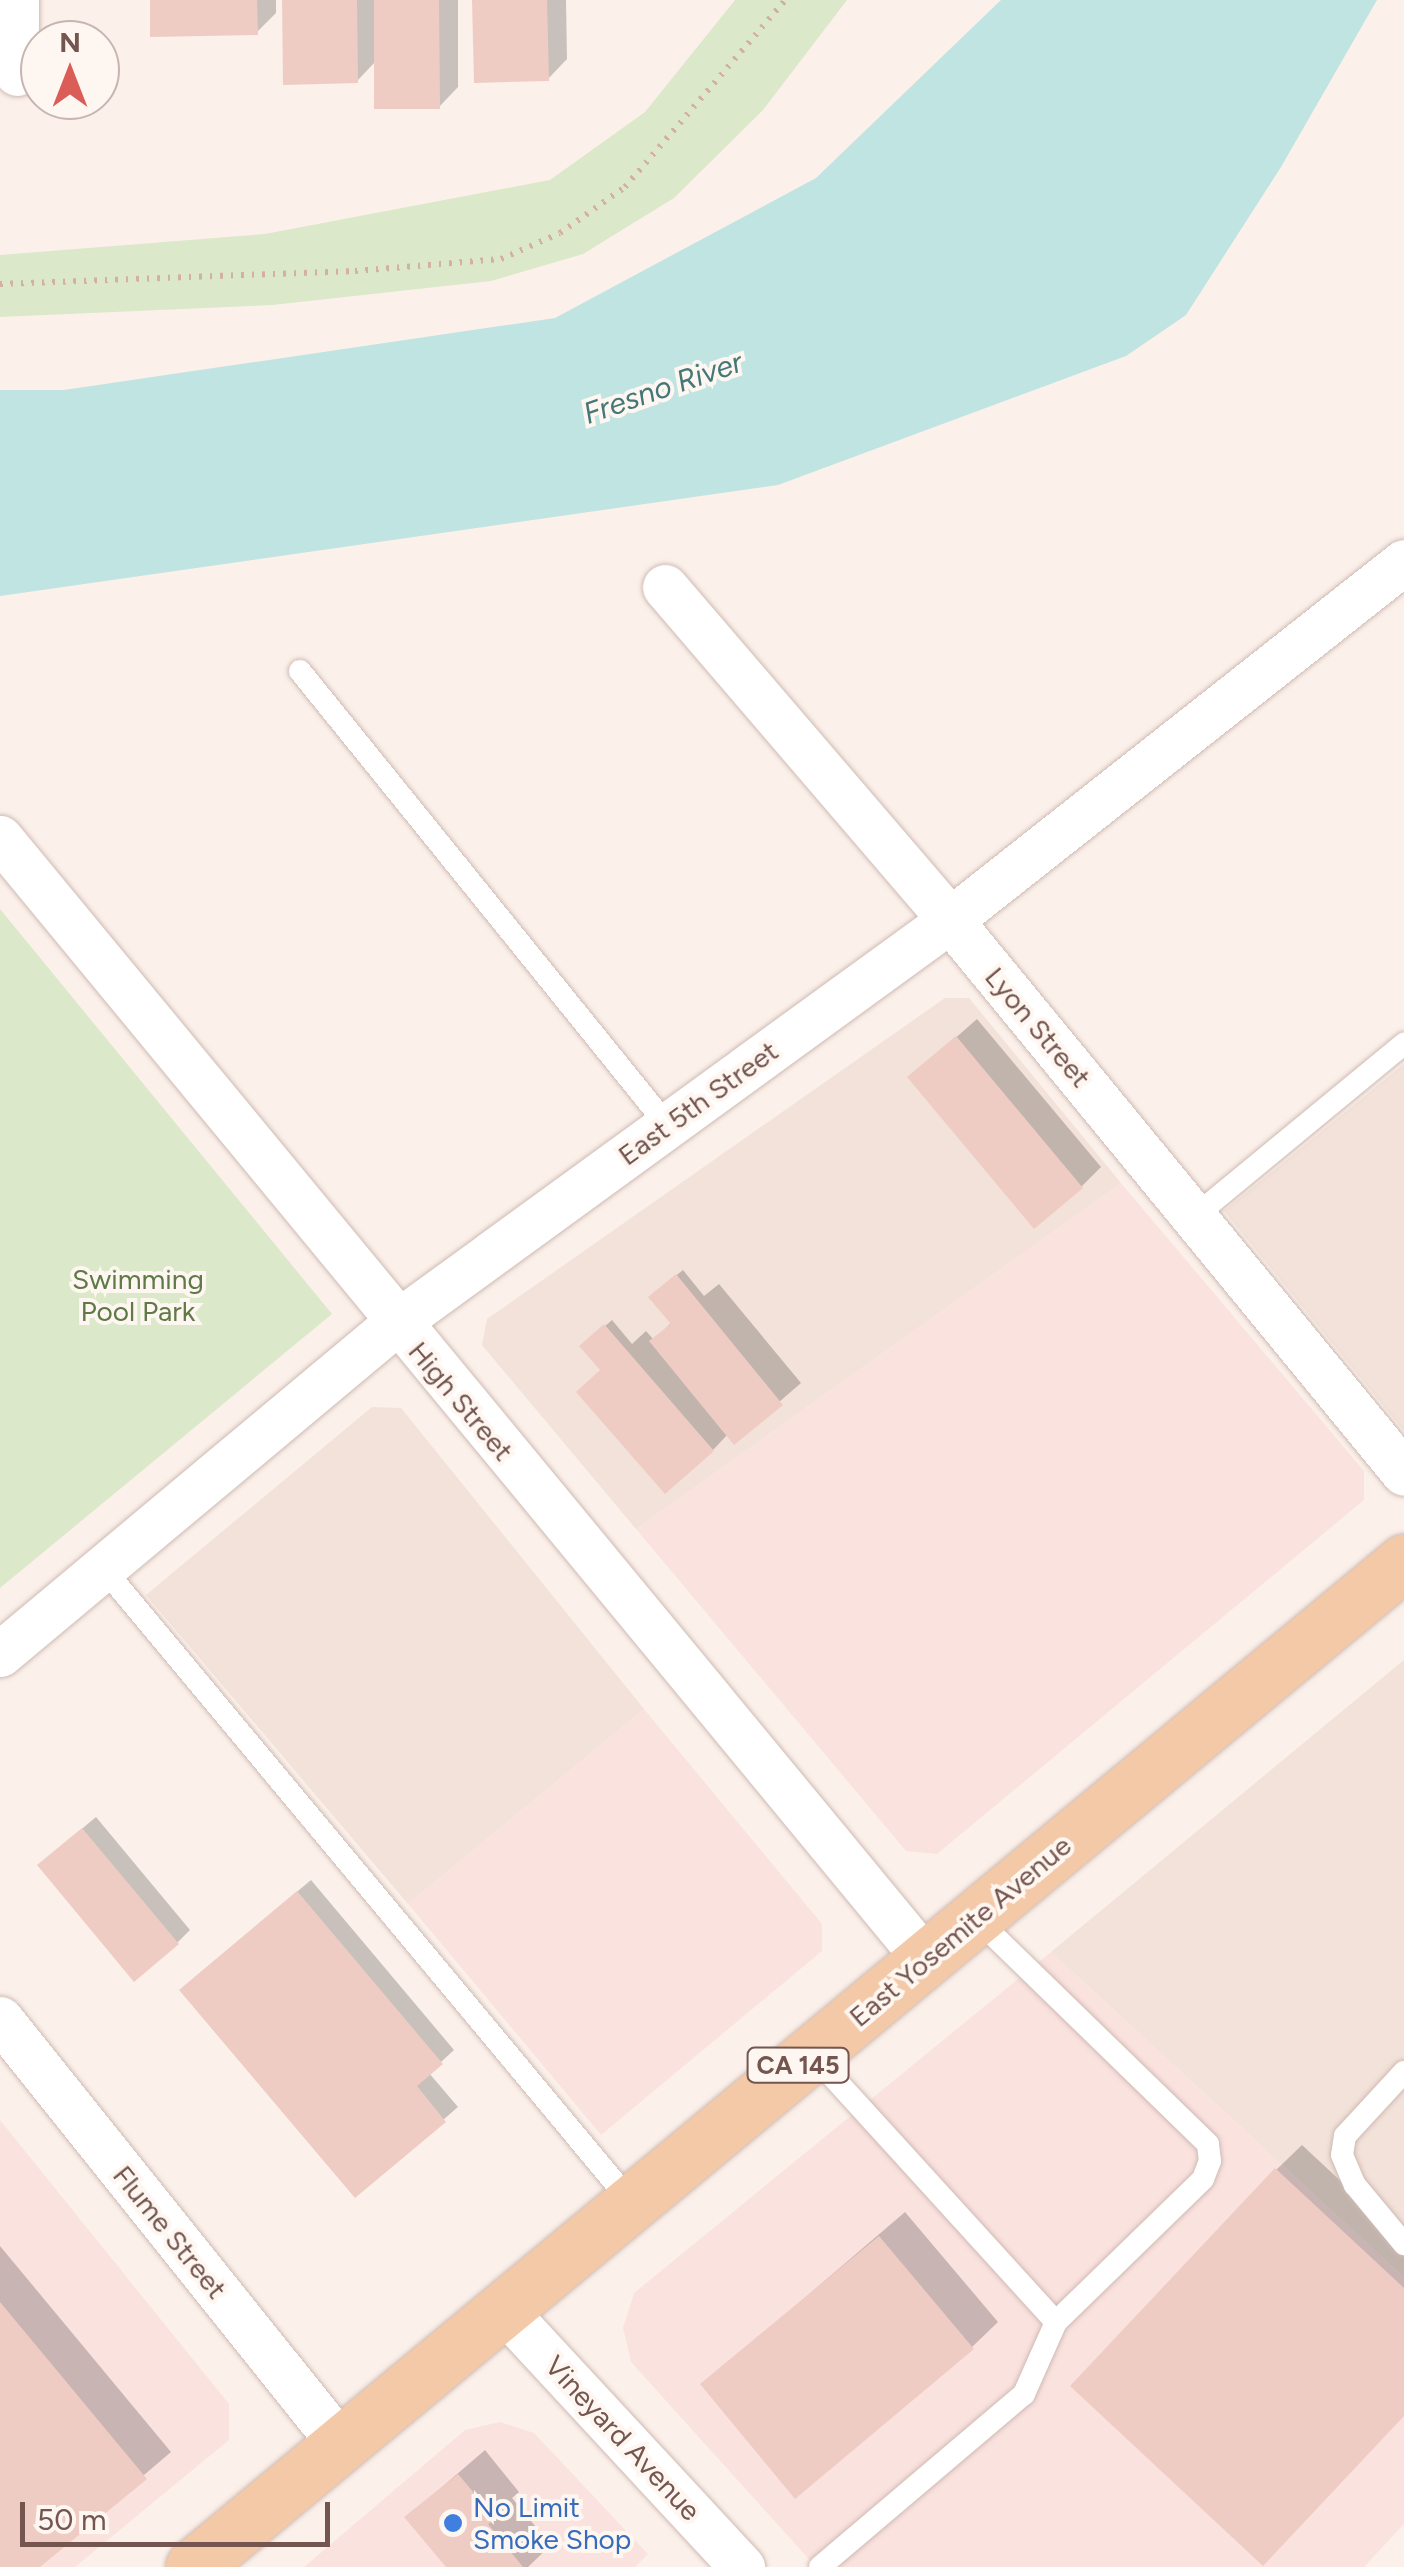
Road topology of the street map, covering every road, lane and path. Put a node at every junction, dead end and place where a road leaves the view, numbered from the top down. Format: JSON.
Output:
{"nodes":[{"id":1,"x":16,"y":0,"type":"edge"},
{"id":2,"x":785,"y":0,"type":"edge"},
{"id":3,"x":17,"y":73,"type":"dead end"},
{"id":4,"x":0,"y":284,"type":"edge"},
{"id":5,"x":1404,"y":562,"type":"edge"},
{"id":6,"x":665,"y":587,"type":"dead end"},
{"id":7,"x":300,"y":671,"type":"dead end"},
{"id":8,"x":9,"y":863,"type":"edge"},
{"id":9,"x":950,"y":920,"type":"junction"},
{"id":10,"x":1404,"y":1044,"type":"edge"},
{"id":11,"x":667,"y":1125,"type":"junction"},
{"id":12,"x":1195,"y":1216,"type":"junction"},
{"id":13,"x":396,"y":1323,"type":"junction"},
{"id":14,"x":1404,"y":1474,"type":"edge"},
{"id":15,"x":1404,"y":1562,"type":"edge"},
{"id":16,"x":103,"y":1568,"type":"junction"},
{"id":17,"x":0,"y":1654,"type":"edge"},
{"id":18,"x":976,"y":1918,"type":"junction"},
{"id":19,"x":926,"y":1960,"type":"junction"},
{"id":20,"x":0,"y":2019,"type":"edge"},
{"id":21,"x":812,"y":2054,"type":"junction"},
{"id":22,"x":1404,"y":2072,"type":"edge"},
{"id":23,"x":631,"y":2202,"type":"junction"},
{"id":24,"x":1404,"y":2244,"type":"edge"},
{"id":25,"x":504,"y":2309,"type":"junction"},
{"id":26,"x":1056,"y":2322,"type":"junction"},
{"id":27,"x":341,"y":2445,"type":"junction"},
{"id":28,"x":193,"y":2567,"type":"edge"},
{"id":29,"x":742,"y":2567,"type":"edge"},
{"id":30,"x":820,"y":2567,"type":"edge"}],
"edges":[{"from":1,"to":3,"type":"street"},
{"from":2,"to":4,"type":"path"},
{"from":5,"to":9,"type":"street","name":"East 5th Street"},
{"from":6,"to":9,"type":"street","name":"Lyon Street"},
{"from":7,"to":11,"type":"lane"},
{"from":8,"to":13,"type":"street","name":"High Street"},
{"from":9,"to":11,"type":"street","name":"East 5th Street"},
{"from":9,"to":12,"type":"street","name":"Lyon Street"},
{"from":10,"to":12,"type":"lane"},
{"from":11,"to":13,"type":"street","name":"East 5th Street"},
{"from":12,"to":14,"type":"street","name":"Lyon Street"},
{"from":13,"to":16,"type":"street","name":"East 5th Street"},
{"from":13,"to":19,"type":"street","name":"High Street"},
{"from":15,"to":18,"type":"main road","name":"East Yosemite Avenue","number":"CA 145"},
{"from":16,"to":17,"type":"street","name":"East 5th Street"},
{"from":16,"to":23,"type":"lane"},
{"from":18,"to":19,"type":"main road","name":"East Yosemite Avenue","number":"CA 145"},
{"from":18,"to":26,"type":"lane"},
{"from":19,"to":21,"type":"main road","name":"East Yosemite Avenue","number":"CA 145"},
{"from":20,"to":27,"type":"street","name":"Flume Street"},
{"from":21,"to":23,"type":"main road","name":"East Yosemite Avenue","number":"CA 145"},
{"from":21,"to":26,"type":"lane"},
{"from":22,"to":24,"type":"lane"},
{"from":23,"to":25,"type":"main road","name":"East Yosemite Avenue","number":"CA 145"},
{"from":25,"to":27,"type":"main road","name":"East Yosemite Avenue","number":"CA 145"},
{"from":25,"to":29,"type":"street","name":"Vineyard Avenue"},
{"from":26,"to":30,"type":"lane"},
{"from":27,"to":28,"type":"main road","name":"East Yosemite Avenue","number":"CA 145"}]}
